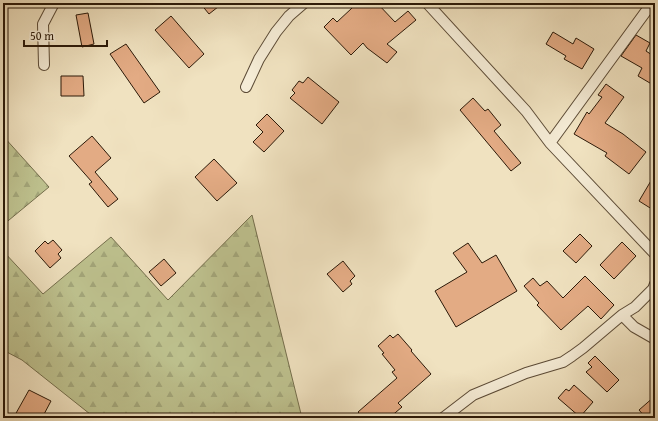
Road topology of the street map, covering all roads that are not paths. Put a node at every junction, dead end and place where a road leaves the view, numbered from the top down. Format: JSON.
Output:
{"nodes":[{"id":1,"x":54,"y":3,"type":"edge"},
{"id":2,"x":304,"y":3,"type":"edge"},
{"id":3,"x":427,"y":3,"type":"edge"},
{"id":4,"x":652,"y":3,"type":"edge"},
{"id":5,"x":44,"y":65,"type":"dead end"},
{"id":6,"x":246,"y":87,"type":"dead end"},
{"id":7,"x":550,"y":143,"type":"junction"},
{"id":8,"x":655,"y":254,"type":"edge"},
{"id":9,"x":655,"y":284,"type":"edge"},
{"id":10,"x":622,"y":314,"type":"junction"},
{"id":11,"x":655,"y":338,"type":"edge"},
{"id":12,"x":449,"y":416,"type":"edge"}],
"edges":[{"from":1,"to":5,"type":"street"},
{"from":2,"to":6,"type":"street"},
{"from":3,"to":7,"type":"street"},
{"from":4,"to":7,"type":"street"},
{"from":7,"to":8,"type":"street"},
{"from":9,"to":10,"type":"street"},
{"from":10,"to":11,"type":"street"},
{"from":10,"to":12,"type":"street"}]}
